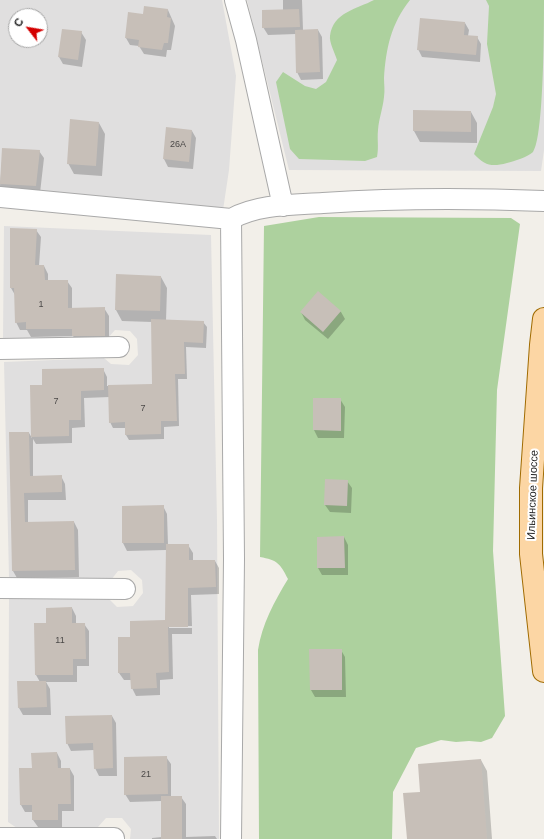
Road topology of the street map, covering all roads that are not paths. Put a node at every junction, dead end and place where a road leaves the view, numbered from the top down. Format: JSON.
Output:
{"nodes":[{"id":1,"x":235,"y":0,"type":"edge"},
{"id":2,"x":0,"y":197,"type":"edge"},
{"id":3,"x":544,"y":201,"type":"edge"},
{"id":4,"x":283,"y":206,"type":"junction"},
{"id":5,"x":231,"y":219,"type":"junction"},
{"id":6,"x":544,"y":319,"type":"edge"},
{"id":7,"x":119,"y":347,"type":"dead end"},
{"id":8,"x":0,"y":349,"type":"edge"},
{"id":9,"x":0,"y":588,"type":"edge"},
{"id":10,"x":125,"y":589,"type":"dead end"},
{"id":11,"x":544,"y":671,"type":"edge"},
{"id":12,"x":0,"y":838,"type":"edge"},
{"id":13,"x":114,"y":838,"type":"dead end"},
{"id":14,"x":231,"y":839,"type":"edge"}],
"edges":[{"from":1,"to":4,"type":"street"},
{"from":2,"to":5,"type":"street"},
{"from":3,"to":4,"type":"street"},
{"from":4,"to":5,"type":"street"},
{"from":5,"to":14,"type":"street"},
{"from":6,"to":11,"type":"main road","name":"Ильинское шоссе"},
{"from":7,"to":8,"type":"street"},
{"from":9,"to":10,"type":"street"},
{"from":12,"to":13,"type":"street"}]}
